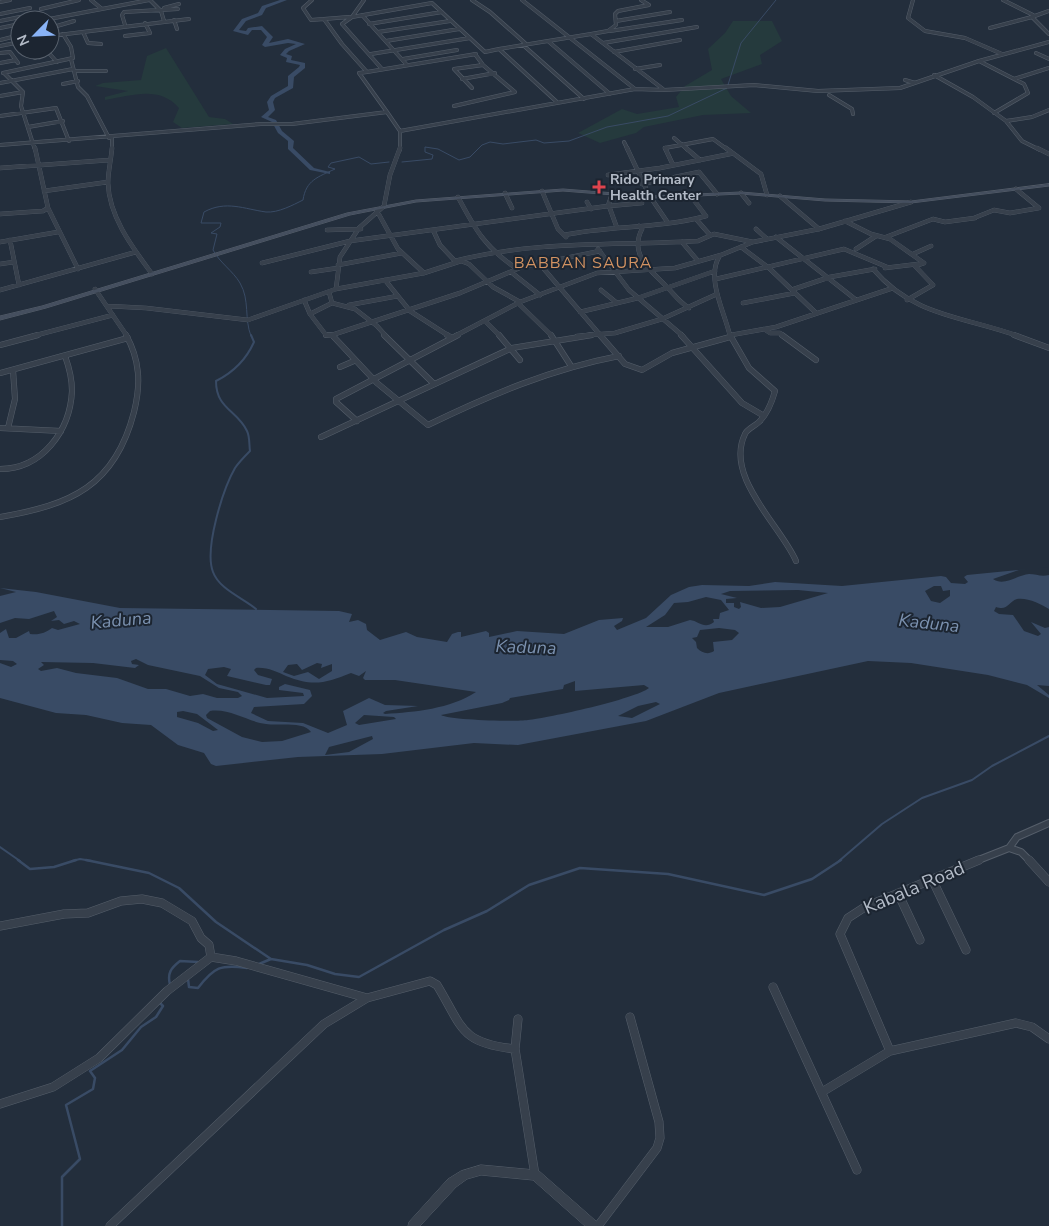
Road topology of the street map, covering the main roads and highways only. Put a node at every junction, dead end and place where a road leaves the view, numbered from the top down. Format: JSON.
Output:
{"nodes":[{"id":1,"x":1049,"y":185,"type":"edge"},
{"id":2,"x":0,"y":317,"type":"edge"}],
"edges":[{"from":1,"to":2,"type":"main road"}]}
